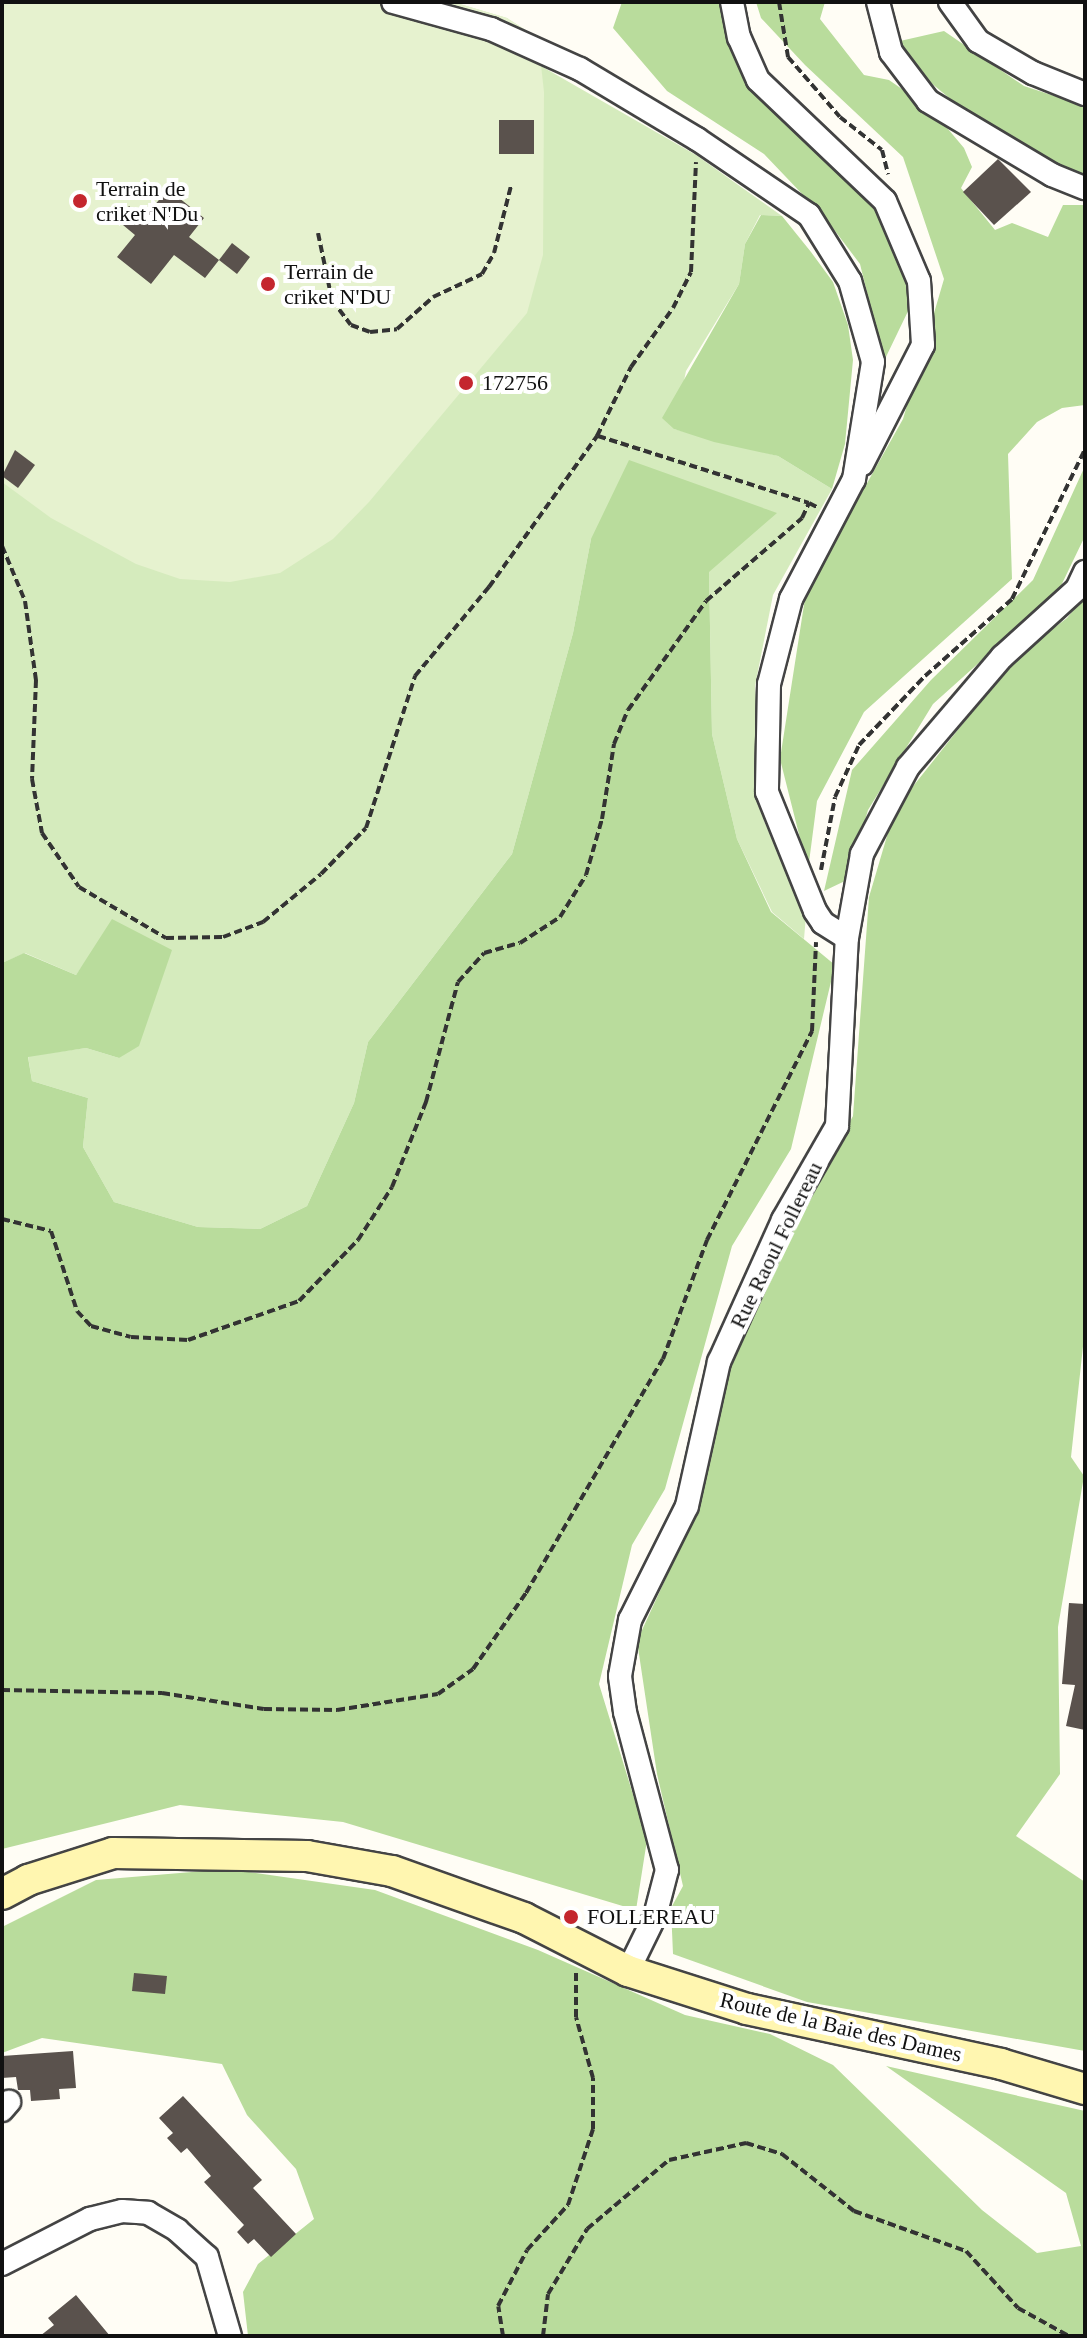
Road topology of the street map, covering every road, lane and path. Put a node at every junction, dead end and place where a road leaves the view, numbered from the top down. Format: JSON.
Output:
{"nodes":[{"id":1,"x":393,"y":2,"type":"edge"},
{"id":2,"x":732,"y":2,"type":"edge"},
{"id":3,"x":779,"y":2,"type":"edge"},
{"id":4,"x":878,"y":2,"type":"edge"},
{"id":5,"x":950,"y":2,"type":"edge"},
{"id":6,"x":1085,"y":94,"type":"edge"},
{"id":7,"x":697,"y":139,"type":"junction"},
{"id":8,"x":511,"y":186,"type":"dead end"},
{"id":9,"x":1085,"y":188,"type":"edge"},
{"id":10,"x":885,"y":201,"type":"junction"},
{"id":11,"x":318,"y":233,"type":"dead end"},
{"id":12,"x":597,"y":436,"type":"junction"},
{"id":13,"x":1085,"y":449,"type":"edge"},
{"id":14,"x":854,"y":479,"type":"junction"},
{"id":15,"x":809,"y":503,"type":"junction"},
{"id":16,"x":835,"y":516,"type":"junction"},
{"id":17,"x":2,"y":546,"type":"edge"},
{"id":18,"x":1085,"y":572,"type":"edge"},
{"id":19,"x":815,"y":911,"type":"junction"},
{"id":20,"x":847,"y":938,"type":"junction"},
{"id":21,"x":2,"y":1219,"type":"edge"},
{"id":22,"x":2,"y":1690,"type":"edge"},
{"id":23,"x":2,"y":1894,"type":"edge"},
{"id":24,"x":576,"y":1947,"type":"junction"},
{"id":25,"x":628,"y":1971,"type":"junction"},
{"id":26,"x":1085,"y":2089,"type":"edge"},
{"id":27,"x":2,"y":2264,"type":"edge"},
{"id":28,"x":230,"y":2336,"type":"edge"},
{"id":29,"x":503,"y":2336,"type":"edge"},
{"id":30,"x":543,"y":2336,"type":"edge"},
{"id":31,"x":1069,"y":2336,"type":"edge"}],
"edges":[{"from":1,"to":7,"type":"street"},
{"from":2,"to":10,"type":"street"},
{"from":3,"to":10,"type":"path"},
{"from":4,"to":9,"type":"street"},
{"from":5,"to":6,"type":"street"},
{"from":7,"to":12,"type":"path"},
{"from":7,"to":14,"type":"street"},
{"from":8,"to":11,"type":"path"},
{"from":10,"to":14,"type":"street"},
{"from":12,"to":15,"type":"path"},
{"from":12,"to":17,"type":"path"},
{"from":13,"to":19,"type":"path"},
{"from":14,"to":16,"type":"street"},
{"from":15,"to":16,"type":"path"},
{"from":15,"to":21,"type":"path"},
{"from":16,"to":19,"type":"street"},
{"from":18,"to":20,"type":"street","name":"Rue Raoul Follereau"},
{"from":19,"to":20,"type":"street"},
{"from":19,"to":22,"type":"path"},
{"from":20,"to":25,"type":"street","name":"Rue Raoul Follereau"},
{"from":23,"to":24,"type":"main road","name":"Route de la Baie des Dames"},
{"from":24,"to":25,"type":"main road","name":"Route de la Baie des Dames"},
{"from":24,"to":29,"type":"path"},
{"from":25,"to":26,"type":"main road","name":"Route de la Baie des Dames"},
{"from":27,"to":28,"type":"street"},
{"from":30,"to":31,"type":"path"}]}
